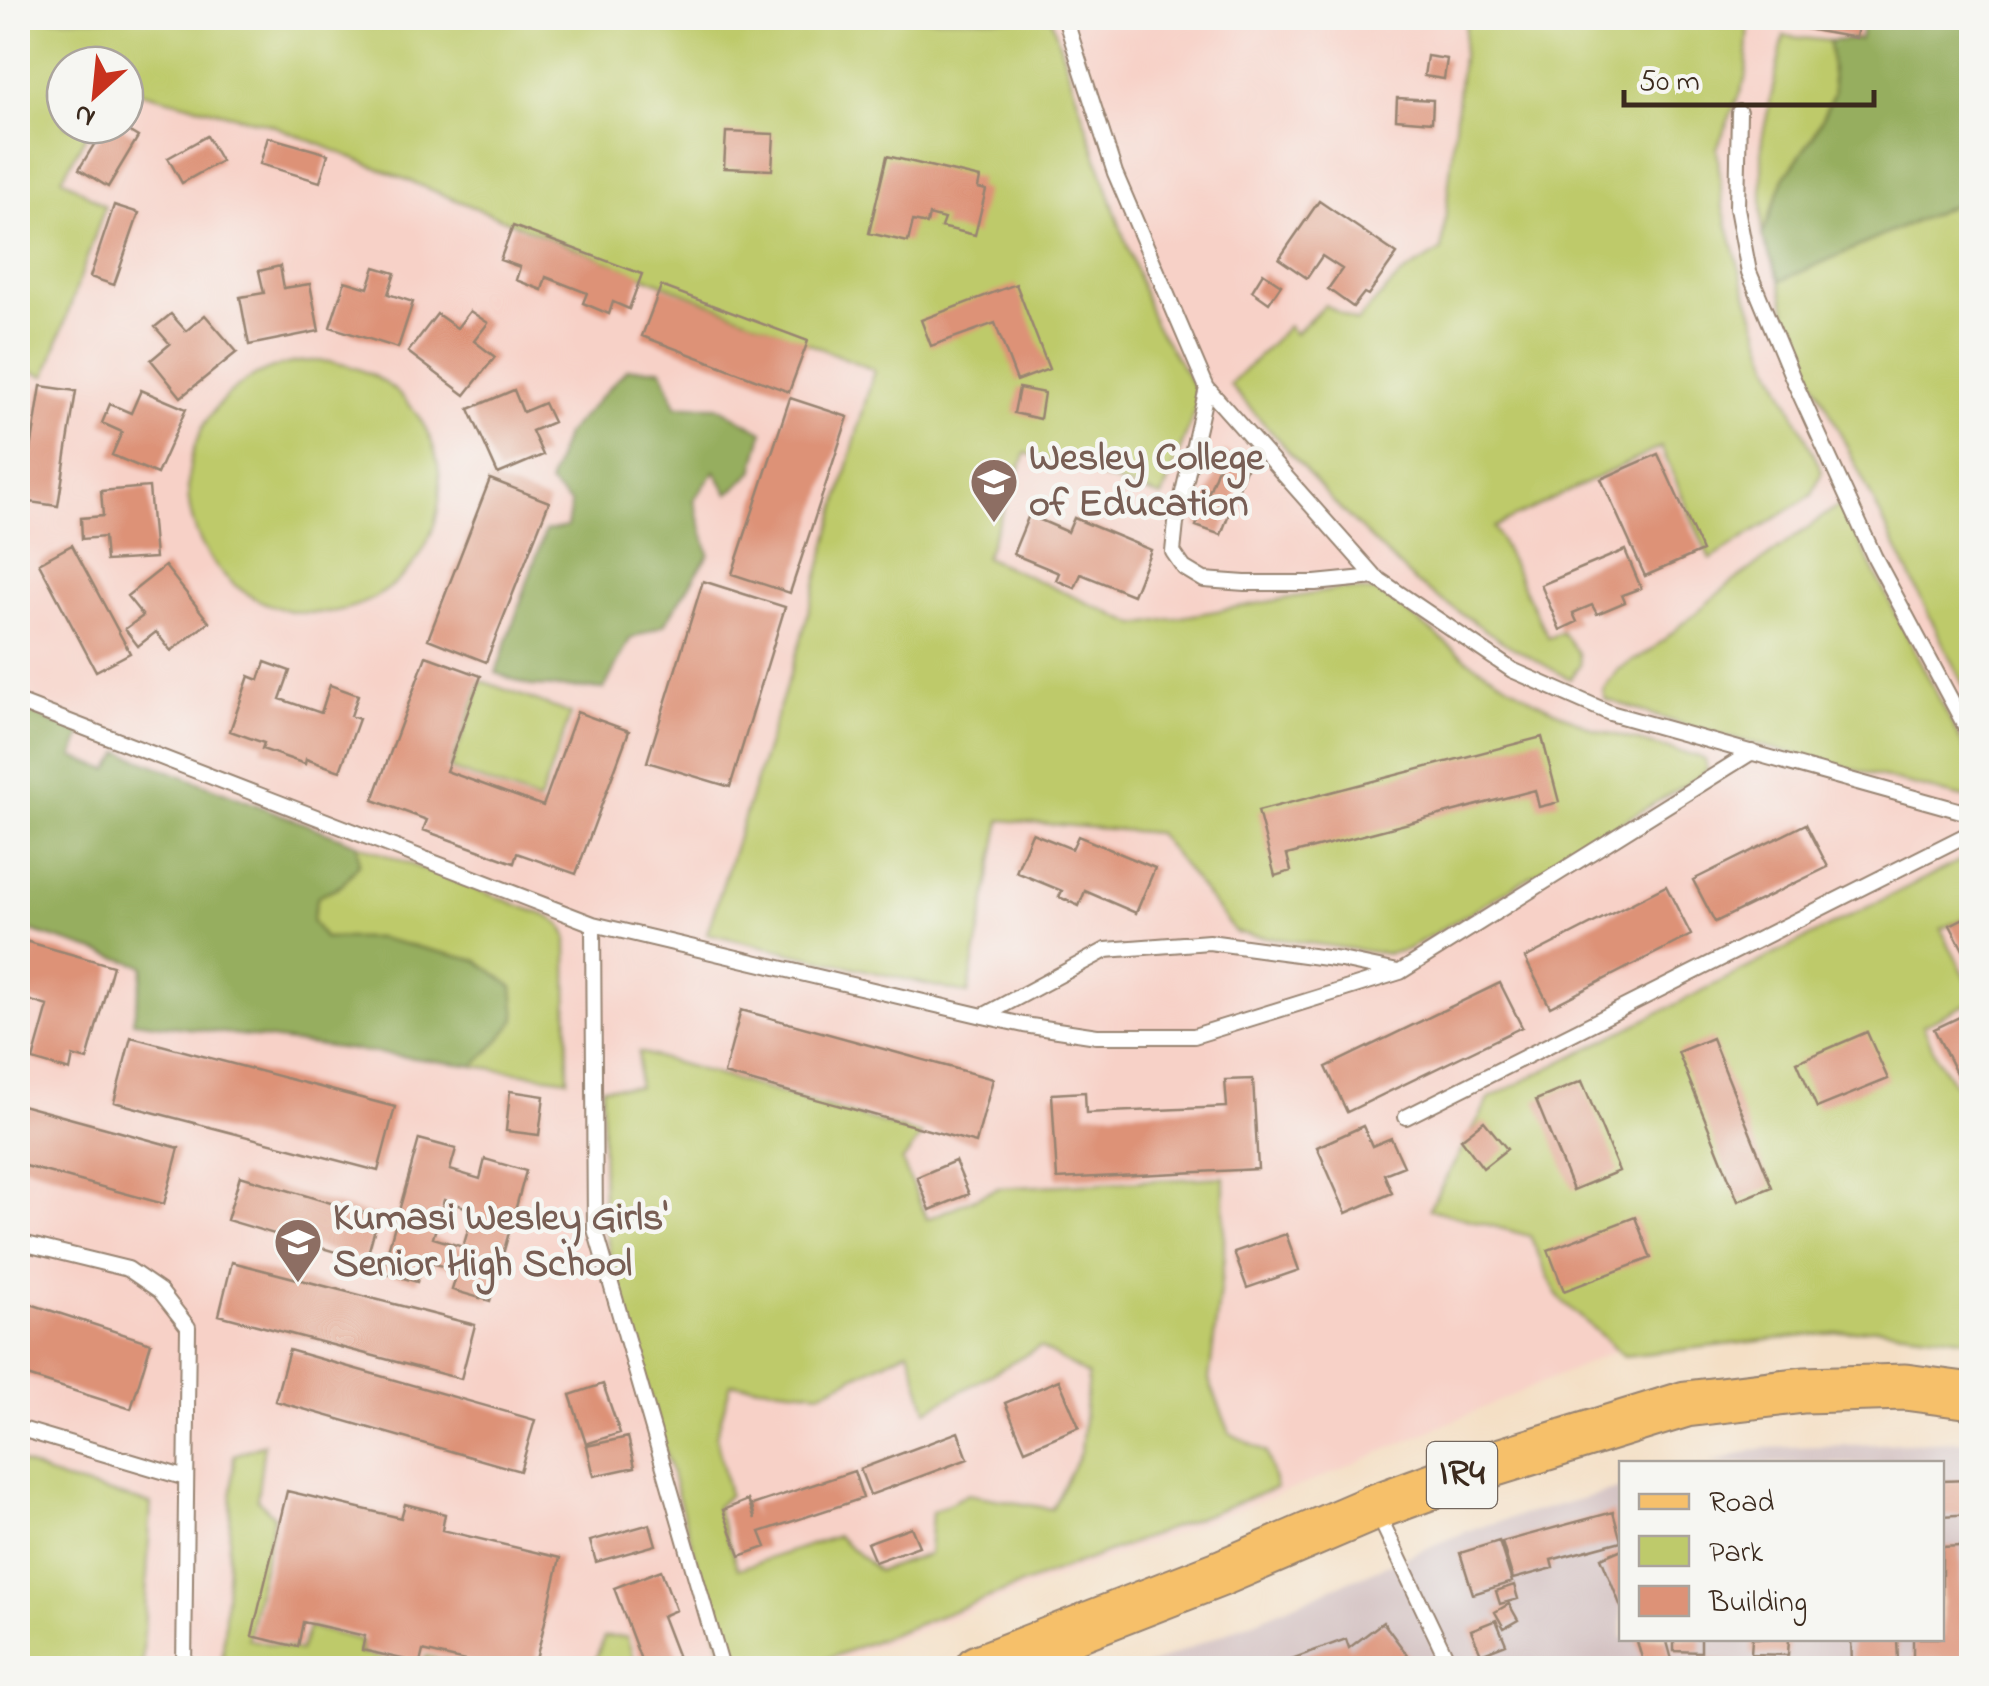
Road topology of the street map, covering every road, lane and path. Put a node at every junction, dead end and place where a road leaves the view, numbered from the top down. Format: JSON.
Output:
{"nodes":[{"id":1,"x":1065,"y":18,"type":"edge"},
{"id":2,"x":1738,"y":112,"type":"dead end"},
{"id":3,"x":1207,"y":388,"type":"junction"},
{"id":4,"x":1375,"y":576,"type":"junction"},
{"id":5,"x":18,"y":702,"type":"edge"},
{"id":6,"x":1972,"y":738,"type":"edge"},
{"id":7,"x":1752,"y":752,"type":"junction"},
{"id":8,"x":1972,"y":814,"type":"edge"},
{"id":9,"x":1972,"y":832,"type":"edge"},
{"id":10,"x":593,"y":924,"type":"junction"},
{"id":11,"x":1400,"y":972,"type":"junction"},
{"id":12,"x":983,"y":1016,"type":"junction"},
{"id":13,"x":1406,"y":1117,"type":"dead end"},
{"id":14,"x":18,"y":1242,"type":"edge"},
{"id":15,"x":1972,"y":1396,"type":"edge"},
{"id":16,"x":18,"y":1428,"type":"edge"},
{"id":17,"x":186,"y":1478,"type":"junction"},
{"id":18,"x":1375,"y":1507,"type":"junction"},
{"id":19,"x":184,"y":1668,"type":"edge"},
{"id":20,"x":722,"y":1668,"type":"edge"},
{"id":21,"x":978,"y":1668,"type":"edge"},
{"id":22,"x":1454,"y":1668,"type":"edge"}],
"edges":[{"from":1,"to":3,"type":"lane"},
{"from":2,"to":6,"type":"lane"},
{"from":3,"to":4,"type":"lane"},
{"from":3,"to":4,"type":"lane"},
{"from":4,"to":7,"type":"lane"},
{"from":5,"to":10,"type":"lane"},
{"from":7,"to":8,"type":"lane"},
{"from":7,"to":11,"type":"lane"},
{"from":9,"to":13,"type":"lane"},
{"from":10,"to":12,"type":"lane"},
{"from":10,"to":20,"type":"lane"},
{"from":11,"to":12,"type":"lane"},
{"from":11,"to":12,"type":"lane"},
{"from":14,"to":17,"type":"lane"},
{"from":15,"to":18,"type":"main road","number":"IR4"},
{"from":16,"to":17,"type":"lane"},
{"from":17,"to":19,"type":"lane"},
{"from":18,"to":21,"type":"main road","number":"IR4"},
{"from":18,"to":22,"type":"lane"}]}
